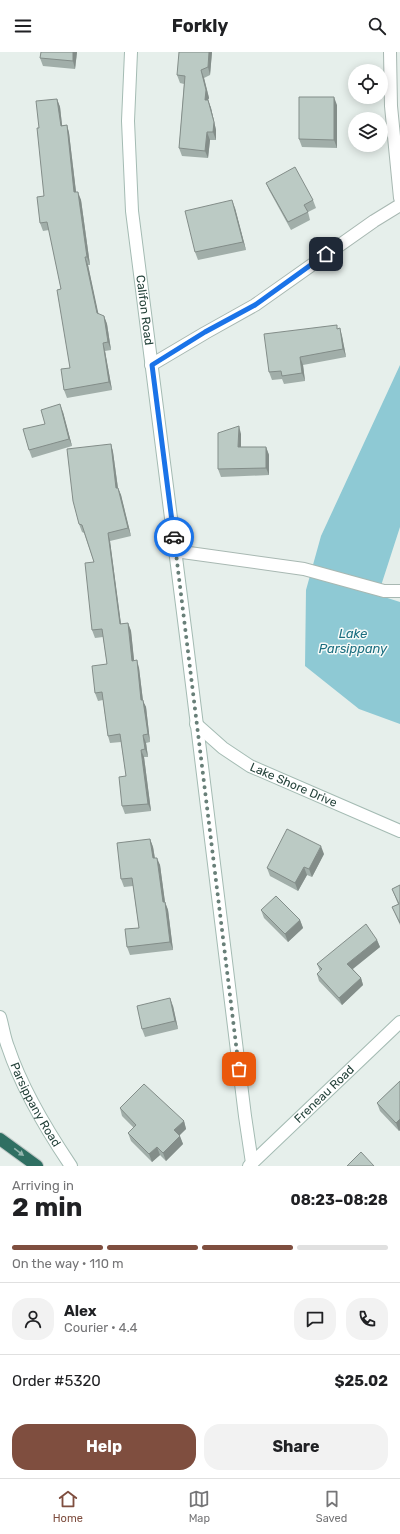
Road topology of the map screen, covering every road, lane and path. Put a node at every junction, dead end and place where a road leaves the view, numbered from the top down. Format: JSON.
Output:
{"nodes":[{"id":1,"x":131,"y":52,"type":"edge"},
{"id":2,"x":390,"y":52,"type":"edge"},
{"id":3,"x":400,"y":198,"type":"edge"},
{"id":4,"x":400,"y":205,"type":"edge"},
{"id":5,"x":152,"y":365,"type":"junction"},
{"id":6,"x":175,"y":551,"type":"junction"},
{"id":7,"x":400,"y":591,"type":"edge"},
{"id":8,"x":196,"y":724,"type":"junction"},
{"id":9,"x":400,"y":831,"type":"edge"},
{"id":10,"x":0,"y":1017,"type":"edge"},
{"id":11,"x":400,"y":1022,"type":"edge"},
{"id":12,"x":0,"y":1139,"type":"edge"},
{"id":13,"x":251,"y":1164,"type":"edge"},
{"id":14,"x":37,"y":1166,"type":"edge"},
{"id":15,"x":71,"y":1166,"type":"edge"}],
"edges":[{"from":1,"to":5,"type":"street","name":"Califon Road"},
{"from":2,"to":3,"type":"street"},
{"from":4,"to":5,"type":"street"},
{"from":5,"to":6,"type":"street","name":"Califon Road"},
{"from":6,"to":7,"type":"street"},
{"from":6,"to":8,"type":"street","name":"Califon Road"},
{"from":8,"to":9,"type":"street","name":"Lake Shore Drive"},
{"from":8,"to":13,"type":"street","name":"Califon Road"},
{"from":10,"to":15,"type":"street","name":"Parsippany Road"},
{"from":11,"to":13,"type":"street","name":"Freneau Road"},
{"from":12,"to":14,"type":"highway","one_way":true}]}
